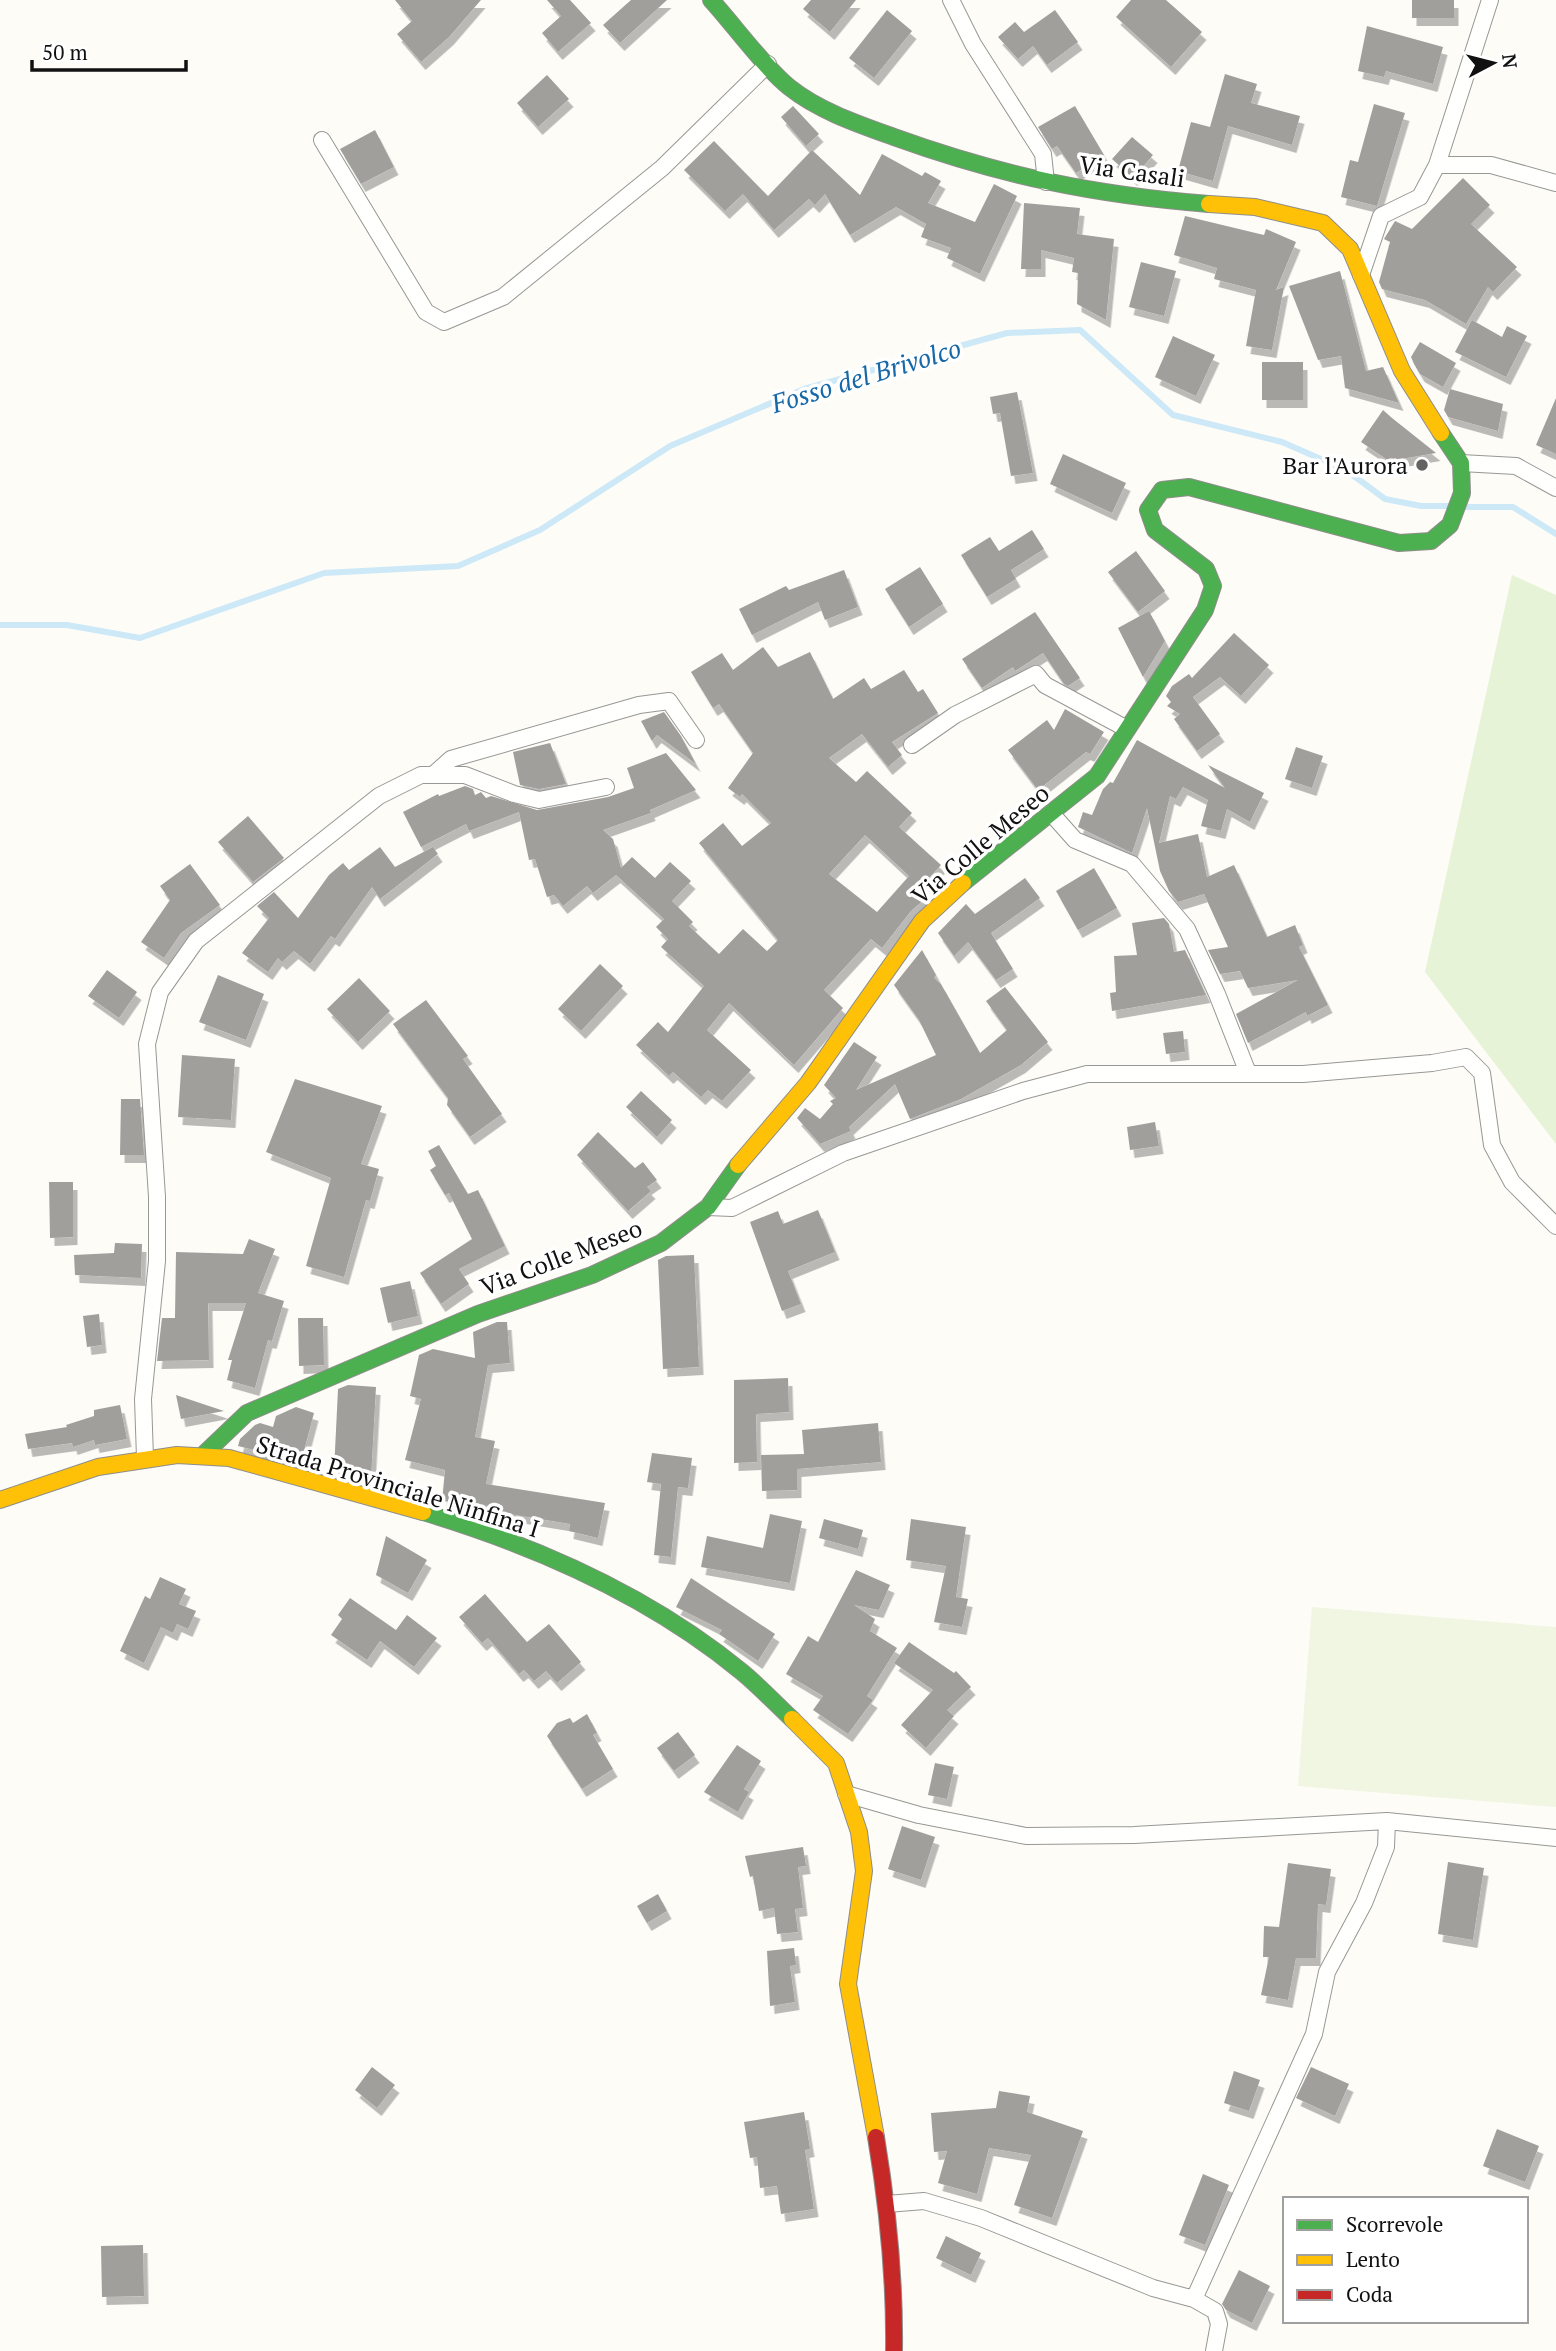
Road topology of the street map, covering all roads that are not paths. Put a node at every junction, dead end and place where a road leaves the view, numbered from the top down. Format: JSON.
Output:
{"nodes":[{"id":1,"x":711,"y":0,"type":"edge"},
{"id":2,"x":951,"y":0,"type":"edge"},
{"id":3,"x":1490,"y":0,"type":"edge"},
{"id":4,"x":768,"y":64,"type":"junction"},
{"id":5,"x":322,"y":140,"type":"dead end"},
{"id":6,"x":1437,"y":165,"type":"junction"},
{"id":7,"x":1046,"y":182,"type":"junction"},
{"id":8,"x":1556,"y":183,"type":"edge"},
{"id":9,"x":1361,"y":275,"type":"junction"},
{"id":10,"x":1461,"y":463,"type":"junction"},
{"id":11,"x":1556,"y":488,"type":"edge"},
{"id":12,"x":1127,"y":729,"type":"junction"},
{"id":13,"x":696,"y":740,"type":"dead end"},
{"id":14,"x":912,"y":745,"type":"dead end"},
{"id":15,"x":433,"y":775,"type":"junction"},
{"id":16,"x":606,"y":787,"type":"dead end"},
{"id":17,"x":1051,"y":813,"type":"junction"},
{"id":18,"x":1248,"y":1073,"type":"junction"},
{"id":19,"x":709,"y":1207,"type":"junction"},
{"id":20,"x":1556,"y":1226,"type":"edge"},
{"id":21,"x":203,"y":1455,"type":"junction"},
{"id":22,"x":145,"y":1458,"type":"junction"},
{"id":23,"x":0,"y":1500,"type":"edge"},
{"id":24,"x":846,"y":1794,"type":"junction"},
{"id":25,"x":1387,"y":1821,"type":"junction"},
{"id":26,"x":1556,"y":1838,"type":"edge"},
{"id":27,"x":887,"y":2204,"type":"junction"},
{"id":28,"x":1194,"y":2299,"type":"junction"},
{"id":29,"x":894,"y":2351,"type":"edge"},
{"id":30,"x":1214,"y":2351,"type":"edge"}],
"edges":[{"from":1,"to":4,"type":"street","name":"Via Casali"},
{"from":2,"to":7,"type":"street"},
{"from":3,"to":6,"type":"street"},
{"from":4,"to":5,"type":"street"},
{"from":4,"to":7,"type":"street","name":"Via Casali"},
{"from":6,"to":8,"type":"street"},
{"from":6,"to":9,"type":"street"},
{"from":7,"to":9,"type":"street","name":"Via Casali"},
{"from":9,"to":10,"type":"street","name":"Via Casali"},
{"from":10,"to":11,"type":"street"},
{"from":10,"to":12,"type":"street","name":"Via Colle Meseo"},
{"from":12,"to":14,"type":"street"},
{"from":12,"to":17,"type":"street","name":"Via Colle Meseo"},
{"from":13,"to":15,"type":"street"},
{"from":15,"to":16,"type":"street"},
{"from":15,"to":22,"type":"street"},
{"from":17,"to":18,"type":"street"},
{"from":17,"to":19,"type":"street","name":"Via Colle Meseo"},
{"from":18,"to":19,"type":"street"},
{"from":18,"to":20,"type":"street"},
{"from":19,"to":21,"type":"street","name":"Via Colle Meseo"},
{"from":21,"to":22,"type":"street","name":"Strada Provinciale Ninfina I"},
{"from":21,"to":24,"type":"street","name":"Strada Provinciale Ninfina I"},
{"from":22,"to":23,"type":"street","name":"Strada Provinciale Ninfina I"},
{"from":24,"to":25,"type":"street"},
{"from":24,"to":27,"type":"street","name":"Strada Provinciale Ninfina I"},
{"from":25,"to":26,"type":"street"},
{"from":25,"to":28,"type":"street"},
{"from":27,"to":28,"type":"street"},
{"from":27,"to":29,"type":"street","name":"Strada Provinciale Ninfina I"},
{"from":28,"to":30,"type":"street"}]}
